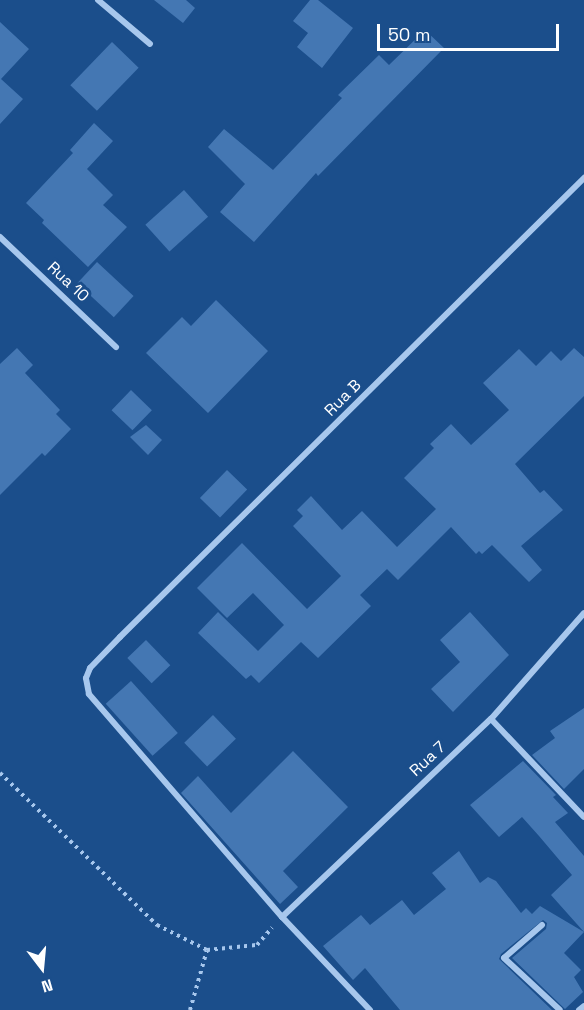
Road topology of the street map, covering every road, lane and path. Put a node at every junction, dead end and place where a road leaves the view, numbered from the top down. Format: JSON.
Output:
{"nodes":[{"id":1,"x":98,"y":0,"type":"edge"},
{"id":2,"x":150,"y":44,"type":"dead end"},
{"id":3,"x":584,"y":178,"type":"edge"},
{"id":4,"x":0,"y":237,"type":"edge"},
{"id":5,"x":116,"y":347,"type":"dead end"},
{"id":6,"x":584,"y":613,"type":"edge"},
{"id":7,"x":492,"y":719,"type":"junction"},
{"id":8,"x":0,"y":773,"type":"edge"},
{"id":9,"x":584,"y":818,"type":"edge"},
{"id":10,"x":282,"y":917,"type":"junction"},
{"id":11,"x":542,"y":925,"type":"dead end"},
{"id":12,"x":207,"y":950,"type":"junction"},
{"id":13,"x":584,"y":1006,"type":"edge"},
{"id":14,"x":190,"y":1010,"type":"edge"},
{"id":15,"x":370,"y":1010,"type":"edge"},
{"id":16,"x":560,"y":1010,"type":"edge"},
{"id":17,"x":579,"y":1010,"type":"edge"}],
"edges":[{"from":1,"to":2,"type":"street"},
{"from":3,"to":10,"type":"street","name":"Rua B"},
{"from":4,"to":5,"type":"street","name":"Rua 10"},
{"from":6,"to":7,"type":"street","name":"Rua 7"},
{"from":7,"to":9,"type":"street"},
{"from":7,"to":10,"type":"street","name":"Rua 7"},
{"from":8,"to":12,"type":"path"},
{"from":10,"to":12,"type":"path"},
{"from":10,"to":15,"type":"street","name":"Rua B"},
{"from":11,"to":16,"type":"street"},
{"from":12,"to":14,"type":"path"},
{"from":13,"to":17,"type":"street"}]}
